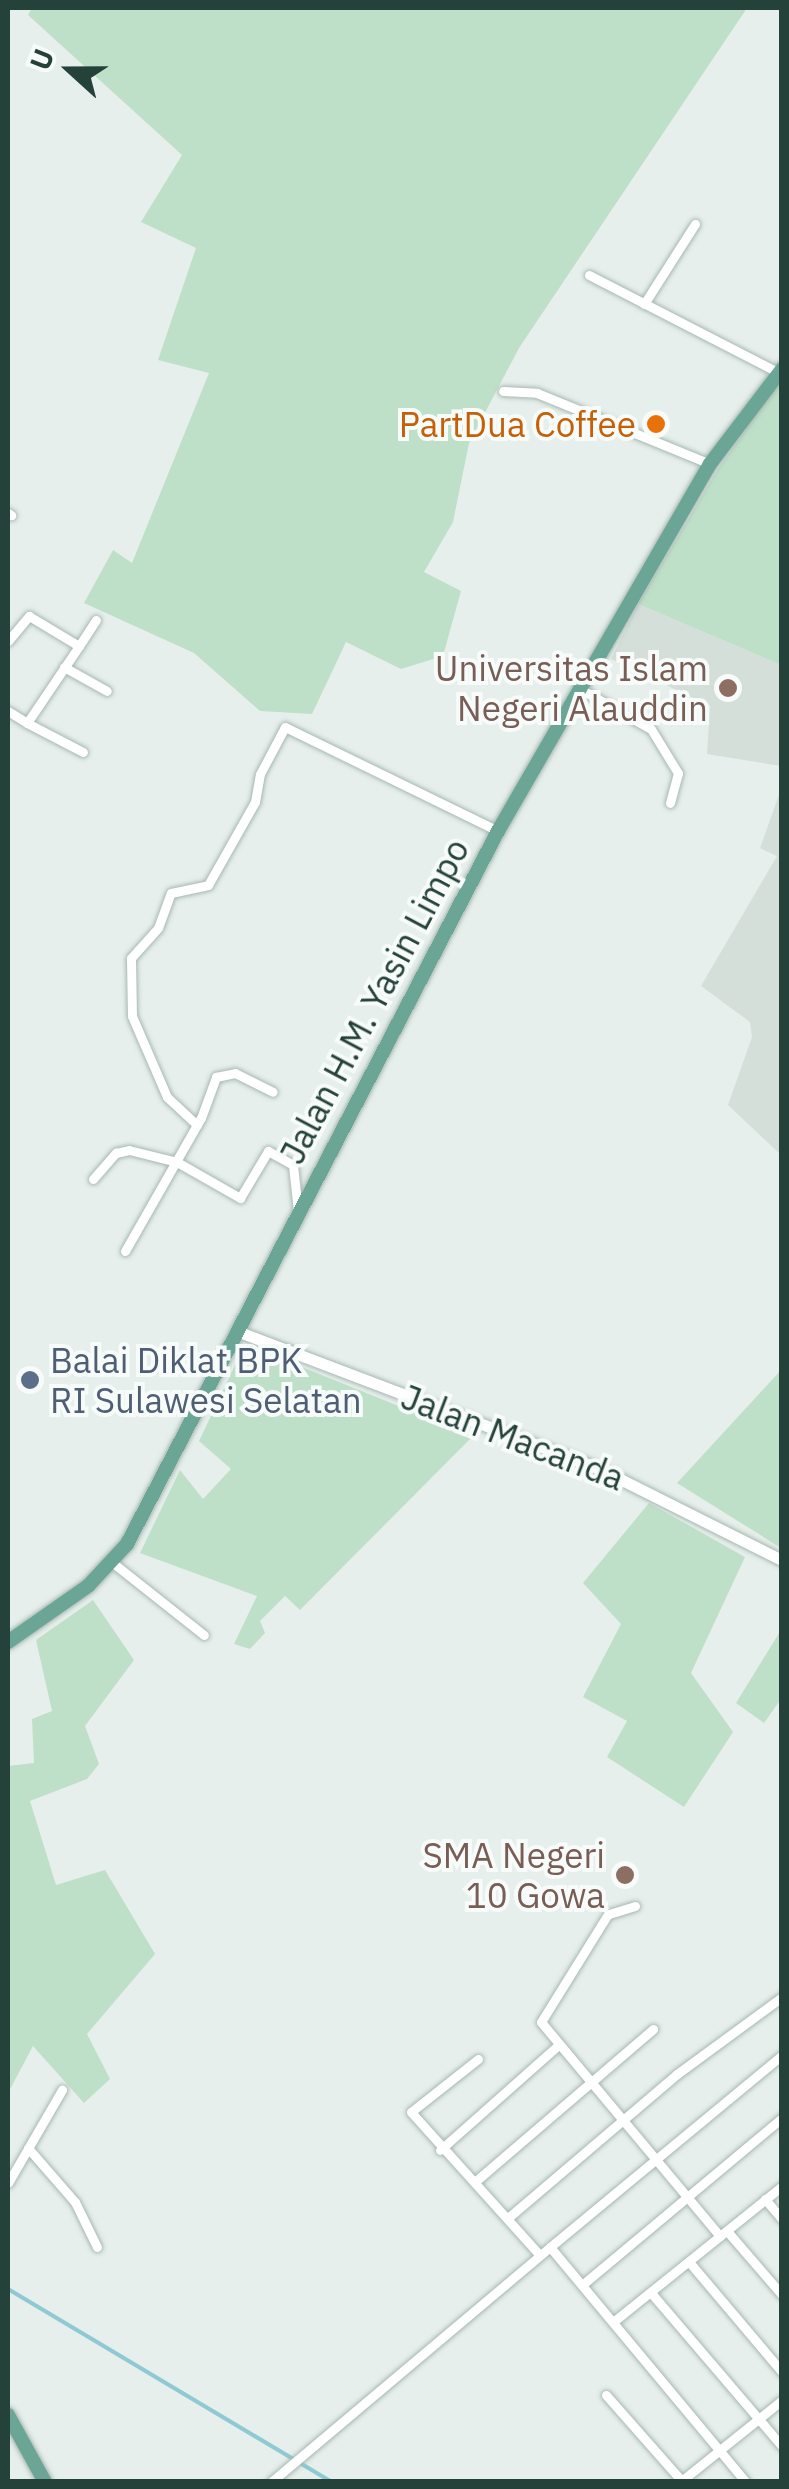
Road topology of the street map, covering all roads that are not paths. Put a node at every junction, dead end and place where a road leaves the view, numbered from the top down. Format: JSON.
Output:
{"nodes":[{"id":1,"x":694,"y":224,"type":"dead end"},
{"id":2,"x":589,"y":275,"type":"dead end"},
{"id":3,"x":644,"y":304,"type":"junction"},
{"id":4,"x":780,"y":370,"type":"edge"},
{"id":5,"x":504,"y":392,"type":"dead end"},
{"id":6,"x":710,"y":464,"type":"junction"},
{"id":7,"x":96,"y":620,"type":"dead end"},
{"id":8,"x":8,"y":642,"type":"edge"},
{"id":9,"x":78,"y":646,"type":"junction"},
{"id":10,"x":64,"y":667,"type":"junction"},
{"id":11,"x":580,"y":689,"type":"junction"},
{"id":12,"x":107,"y":691,"type":"dead end"},
{"id":13,"x":8,"y":711,"type":"edge"},
{"id":14,"x":27,"y":723,"type":"junction"},
{"id":15,"x":83,"y":752,"type":"dead end"},
{"id":16,"x":670,"y":803,"type":"dead end"},
{"id":17,"x":498,"y":831,"type":"junction"},
{"id":18,"x":273,"y":1092,"type":"dead end"},
{"id":19,"x":197,"y":1126,"type":"junction"},
{"id":20,"x":177,"y":1162,"type":"junction"},
{"id":21,"x":93,"y":1179,"type":"dead end"},
{"id":22,"x":298,"y":1212,"type":"junction"},
{"id":23,"x":126,"y":1250,"type":"dead end"},
{"id":24,"x":237,"y":1331,"type":"junction"},
{"id":25,"x":782,"y":1560,"type":"edge"},
{"id":26,"x":113,"y":1563,"type":"junction"},
{"id":27,"x":204,"y":1635,"type":"dead end"},
{"id":28,"x":8,"y":1642,"type":"edge"},
{"id":29,"x":635,"y":1906,"type":"dead end"},
{"id":30,"x":782,"y":1996,"type":"edge"},
{"id":31,"x":654,"y":2029,"type":"dead end"},
{"id":32,"x":556,"y":2046,"type":"junction"},
{"id":33,"x":782,"y":2056,"type":"edge"},
{"id":34,"x":478,"y":2058,"type":"dead end"},
{"id":35,"x":588,"y":2082,"type":"junction"},
{"id":36,"x":62,"y":2090,"type":"dead end"},
{"id":37,"x":782,"y":2118,"type":"edge"},
{"id":38,"x":620,"y":2122,"type":"junction"},
{"id":39,"x":28,"y":2148,"type":"junction"},
{"id":40,"x":440,"y":2150,"type":"junction"},
{"id":41,"x":653,"y":2160,"type":"junction"},
{"id":42,"x":476,"y":2180,"type":"junction"},
{"id":43,"x":8,"y":2183,"type":"edge"},
{"id":44,"x":782,"y":2186,"type":"edge"},
{"id":45,"x":685,"y":2198,"type":"junction"},
{"id":46,"x":765,"y":2199,"type":"junction"},
{"id":47,"x":509,"y":2217,"type":"junction"},
{"id":48,"x":782,"y":2219,"type":"edge"},
{"id":49,"x":724,"y":2234,"type":"junction"},
{"id":50,"x":550,"y":2246,"type":"junction"},
{"id":51,"x":97,"y":2247,"type":"dead end"},
{"id":52,"x":539,"y":2254,"type":"junction"},
{"id":53,"x":690,"y":2263,"type":"junction"},
{"id":54,"x":582,"y":2284,"type":"junction"},
{"id":55,"x":652,"y":2294,"type":"junction"},
{"id":56,"x":782,"y":2295,"type":"edge"},
{"id":57,"x":613,"y":2322,"type":"junction"},
{"id":58,"x":782,"y":2372,"type":"edge"},
{"id":59,"x":606,"y":2394,"type":"dead end"},
{"id":60,"x":782,"y":2400,"type":"edge"},
{"id":61,"x":8,"y":2415,"type":"edge"},
{"id":62,"x":758,"y":2418,"type":"junction"},
{"id":63,"x":782,"y":2446,"type":"edge"},
{"id":64,"x":720,"y":2449,"type":"junction"},
{"id":65,"x":680,"y":2481,"type":"edge"},
{"id":66,"x":45,"y":2482,"type":"edge"},
{"id":67,"x":271,"y":2482,"type":"edge"},
{"id":68,"x":746,"y":2482,"type":"edge"}],
"edges":[{"from":1,"to":3,"type":"street"},
{"from":2,"to":3,"type":"street"},
{"from":3,"to":4,"type":"street"},
{"from":4,"to":6,"type":"main road","name":"Jalan H.M. Yasin Limpo"},
{"from":5,"to":6,"type":"street"},
{"from":6,"to":11,"type":"main road","name":"Jalan H.M. Yasin Limpo"},
{"from":7,"to":9,"type":"street"},
{"from":8,"to":9,"type":"street"},
{"from":9,"to":10,"type":"street"},
{"from":10,"to":12,"type":"street"},
{"from":10,"to":14,"type":"street"},
{"from":11,"to":16,"type":"street"},
{"from":11,"to":17,"type":"main road","name":"Jalan H.M. Yasin Limpo"},
{"from":13,"to":14,"type":"street"},
{"from":14,"to":15,"type":"street"},
{"from":17,"to":19,"type":"street"},
{"from":17,"to":22,"type":"main road","name":"Jalan H.M. Yasin Limpo"},
{"from":18,"to":19,"type":"street"},
{"from":19,"to":20,"type":"street"},
{"from":20,"to":21,"type":"street"},
{"from":20,"to":22,"type":"street"},
{"from":20,"to":23,"type":"street"},
{"from":22,"to":24,"type":"main road","name":"Jalan H.M. Yasin Limpo"},
{"from":24,"to":25,"type":"street","name":"Jalan Macanda"},
{"from":24,"to":26,"type":"main road","name":"Jalan H.M. Yasin Limpo"},
{"from":26,"to":27,"type":"street"},
{"from":26,"to":28,"type":"main road","name":"Jalan H.M. Yasin Limpo"},
{"from":29,"to":32,"type":"street"},
{"from":30,"to":38,"type":"street"},
{"from":31,"to":35,"type":"street"},
{"from":32,"to":35,"type":"street"},
{"from":32,"to":40,"type":"street"},
{"from":33,"to":41,"type":"street"},
{"from":34,"to":40,"type":"street"},
{"from":35,"to":38,"type":"street"},
{"from":35,"to":42,"type":"street"},
{"from":36,"to":39,"type":"street"},
{"from":37,"to":45,"type":"street"},
{"from":38,"to":41,"type":"street"},
{"from":38,"to":47,"type":"street"},
{"from":39,"to":43,"type":"street"},
{"from":39,"to":51,"type":"street"},
{"from":40,"to":42,"type":"street"},
{"from":41,"to":45,"type":"street"},
{"from":41,"to":50,"type":"street"},
{"from":42,"to":47,"type":"street"},
{"from":44,"to":46,"type":"street"},
{"from":45,"to":49,"type":"street"},
{"from":45,"to":54,"type":"street"},
{"from":46,"to":48,"type":"street"},
{"from":46,"to":49,"type":"street"},
{"from":47,"to":52,"type":"street"},
{"from":49,"to":53,"type":"street"},
{"from":49,"to":56,"type":"street"},
{"from":50,"to":52,"type":"street"},
{"from":50,"to":54,"type":"street"},
{"from":52,"to":67,"type":"street"},
{"from":53,"to":55,"type":"street"},
{"from":53,"to":58,"type":"street"},
{"from":54,"to":57,"type":"street"},
{"from":55,"to":57,"type":"street"},
{"from":55,"to":62,"type":"street"},
{"from":57,"to":64,"type":"street"},
{"from":59,"to":65,"type":"street"},
{"from":60,"to":62,"type":"street"},
{"from":61,"to":66,"type":"main road"},
{"from":62,"to":63,"type":"street"},
{"from":62,"to":64,"type":"street"},
{"from":64,"to":65,"type":"street"},
{"from":64,"to":68,"type":"street"}]}
